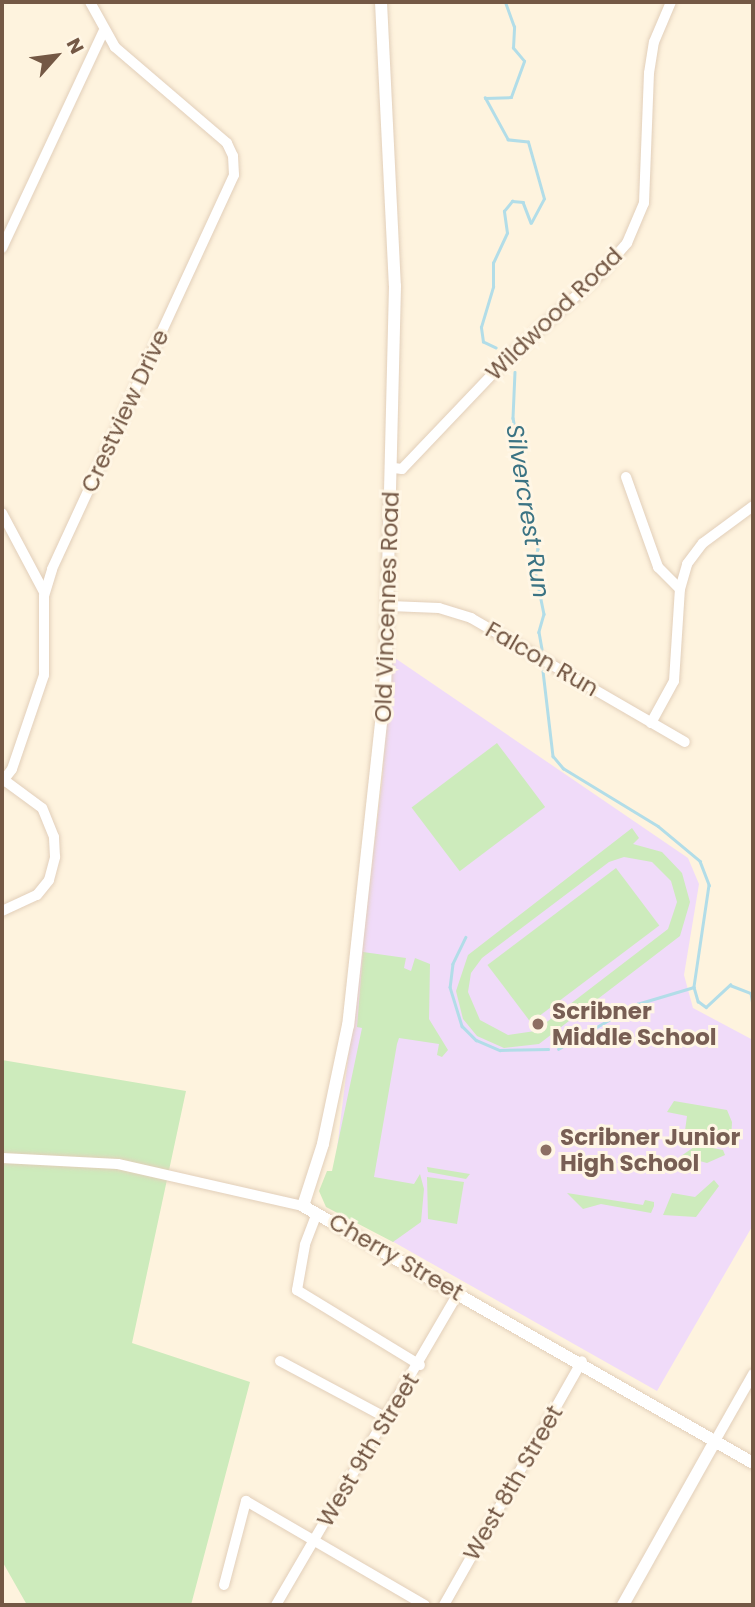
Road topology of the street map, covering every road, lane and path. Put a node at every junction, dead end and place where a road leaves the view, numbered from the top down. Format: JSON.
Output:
{"nodes":[{"id":1,"x":90,"y":2,"type":"edge"},
{"id":2,"x":381,"y":2,"type":"edge"},
{"id":3,"x":671,"y":2,"type":"edge"},
{"id":4,"x":103,"y":32,"type":"junction"},
{"id":5,"x":2,"y":248,"type":"edge"},
{"id":6,"x":394,"y":468,"type":"junction"},
{"id":7,"x":626,"y":477,"type":"dead end"},
{"id":8,"x":753,"y":506,"type":"edge"},
{"id":9,"x":2,"y":513,"type":"edge"},
{"id":10,"x":680,"y":589,"type":"junction"},
{"id":11,"x":44,"y":593,"type":"junction"},
{"id":12,"x":390,"y":606,"type":"junction"},
{"id":13,"x":651,"y":723,"type":"junction"},
{"id":14,"x":685,"y":742,"type":"dead end"},
{"id":15,"x":3,"y":781,"type":"edge"},
{"id":16,"x":2,"y":911,"type":"edge"},
{"id":17,"x":2,"y":1158,"type":"edge"},
{"id":18,"x":303,"y":1206,"type":"junction"},
{"id":19,"x":317,"y":1213,"type":"junction"},
{"id":20,"x":458,"y":1293,"type":"junction"},
{"id":21,"x":280,"y":1361,"type":"dead end"},
{"id":22,"x":582,"y":1361,"type":"junction"},
{"id":23,"x":420,"y":1364,"type":"junction"},
{"id":24,"x":753,"y":1374,"type":"edge"},
{"id":25,"x":385,"y":1417,"type":"junction"},
{"id":26,"x":715,"y":1441,"type":"junction"},
{"id":27,"x":753,"y":1463,"type":"edge"},
{"id":28,"x":314,"y":1541,"type":"junction"},
{"id":29,"x":224,"y":1585,"type":"dead end"},
{"id":30,"x":276,"y":1605,"type":"edge"},
{"id":31,"x":425,"y":1605,"type":"edge"},
{"id":32,"x":444,"y":1605,"type":"edge"},
{"id":33,"x":623,"y":1605,"type":"edge"}],
"edges":[{"from":1,"to":4,"type":"street","name":"Crestview Drive"},
{"from":2,"to":6,"type":"street","name":"Old Vincennes Road"},
{"from":3,"to":6,"type":"street","name":"Wildwood Road"},
{"from":4,"to":5,"type":"street"},
{"from":4,"to":11,"type":"street","name":"Crestview Drive"},
{"from":6,"to":12,"type":"street","name":"Old Vincennes Road"},
{"from":7,"to":10,"type":"street"},
{"from":8,"to":10,"type":"street"},
{"from":9,"to":11,"type":"street"},
{"from":10,"to":13,"type":"street"},
{"from":11,"to":15,"type":"street","name":"Crestview Drive"},
{"from":12,"to":13,"type":"street","name":"Falcon Run"},
{"from":12,"to":18,"type":"street","name":"Old Vincennes Road"},
{"from":13,"to":14,"type":"street","name":"Falcon Run"},
{"from":15,"to":16,"type":"street","name":"Crestview Drive"},
{"from":17,"to":18,"type":"street","name":"Cherry Street"},
{"from":18,"to":19,"type":"street","name":"Cherry Street"},
{"from":19,"to":20,"type":"street","name":"Cherry Street"},
{"from":19,"to":23,"type":"street"},
{"from":20,"to":22,"type":"street","name":"Cherry Street"},
{"from":20,"to":23,"type":"street","name":"West 9th Street"},
{"from":21,"to":25,"type":"street"},
{"from":22,"to":26,"type":"street","name":"Cherry Street"},
{"from":22,"to":32,"type":"street","name":"West 8th Street"},
{"from":23,"to":25,"type":"street","name":"West 9th Street"},
{"from":24,"to":26,"type":"street"},
{"from":25,"to":28,"type":"street","name":"West 9th Street"},
{"from":26,"to":27,"type":"street","name":"Cherry Street"},
{"from":26,"to":33,"type":"street"},
{"from":28,"to":29,"type":"street"},
{"from":28,"to":30,"type":"street","name":"West 9th Street"},
{"from":28,"to":31,"type":"street"}]}
